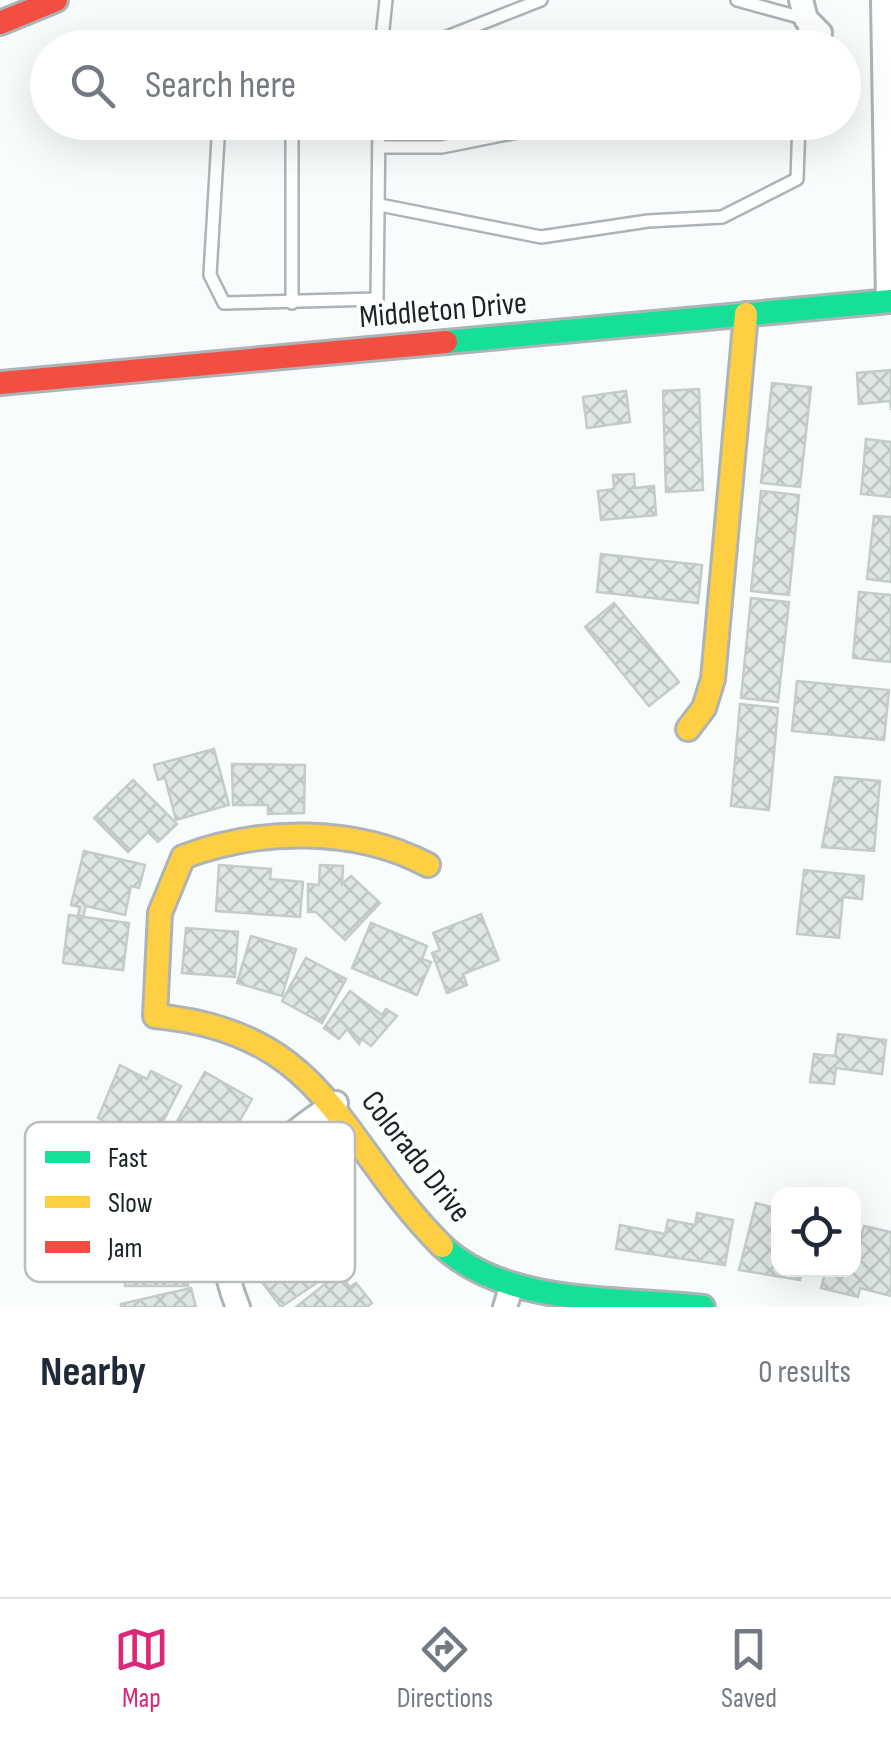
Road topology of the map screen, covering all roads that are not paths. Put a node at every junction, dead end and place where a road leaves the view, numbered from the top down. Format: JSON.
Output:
{"nodes":[{"id":1,"x":56,"y":0,"type":"edge"},
{"id":2,"x":386,"y":0,"type":"edge"},
{"id":3,"x":541,"y":0,"type":"edge"},
{"id":4,"x":737,"y":0,"type":"edge"},
{"id":5,"x":883,"y":0,"type":"edge"},
{"id":6,"x":0,"y":23,"type":"edge"},
{"id":7,"x":806,"y":29,"type":"edge"},
{"id":8,"x":383,"y":30,"type":"edge"},
{"id":9,"x":465,"y":30,"type":"edge"},
{"id":10,"x":217,"y":140,"type":"edge"},
{"id":11,"x":292,"y":140,"type":"edge"},
{"id":12,"x":380,"y":140,"type":"edge"},
{"id":13,"x":477,"y":140,"type":"edge"},
{"id":14,"x":799,"y":140,"type":"edge"},
{"id":15,"x":380,"y":147,"type":"junction"},
{"id":16,"x":380,"y":205,"type":"junction"},
{"id":17,"x":889,"y":301,"type":"edge"},
{"id":18,"x":292,"y":304,"type":"junction"},
{"id":19,"x":746,"y":314,"type":"junction"},
{"id":20,"x":0,"y":384,"type":"edge"},
{"id":21,"x":688,"y":729,"type":"dead end"},
{"id":22,"x":428,"y":865,"type":"dead end"},
{"id":23,"x":336,"y":1103,"type":"junction"},
{"id":24,"x":305,"y":1122,"type":"edge"},
{"id":25,"x":350,"y":1122,"type":"edge"},
{"id":26,"x":355,"y":1129,"type":"edge"},
{"id":27,"x":232,"y":1282,"type":"edge"},
{"id":28,"x":508,"y":1296,"type":"edge"},
{"id":29,"x":238,"y":1307,"type":"edge"},
{"id":30,"x":703,"y":1307,"type":"edge"}],
"edges":[{"from":1,"to":6,"type":"street"},
{"from":2,"to":8,"type":"lane"},
{"from":3,"to":9,"type":"lane"},
{"from":4,"to":7,"type":"lane"},
{"from":5,"to":17,"type":"street"},
{"from":10,"to":18,"type":"lane"},
{"from":11,"to":18,"type":"lane"},
{"from":12,"to":15,"type":"lane"},
{"from":13,"to":15,"type":"lane"},
{"from":14,"to":16,"type":"lane"},
{"from":15,"to":16,"type":"lane"},
{"from":16,"to":18,"type":"lane"},
{"from":17,"to":19,"type":"street","name":"Middleton Drive"},
{"from":19,"to":20,"type":"street","name":"Middleton Drive"},
{"from":19,"to":21,"type":"street"},
{"from":22,"to":23,"type":"street","name":"Colorado Drive"},
{"from":23,"to":24,"type":"street"},
{"from":23,"to":25,"type":"street","name":"Colorado Drive"},
{"from":26,"to":28,"type":"street","name":"Colorado Drive"},
{"from":27,"to":29,"type":"street"},
{"from":28,"to":30,"type":"street","name":"Colorado Drive"}]}
